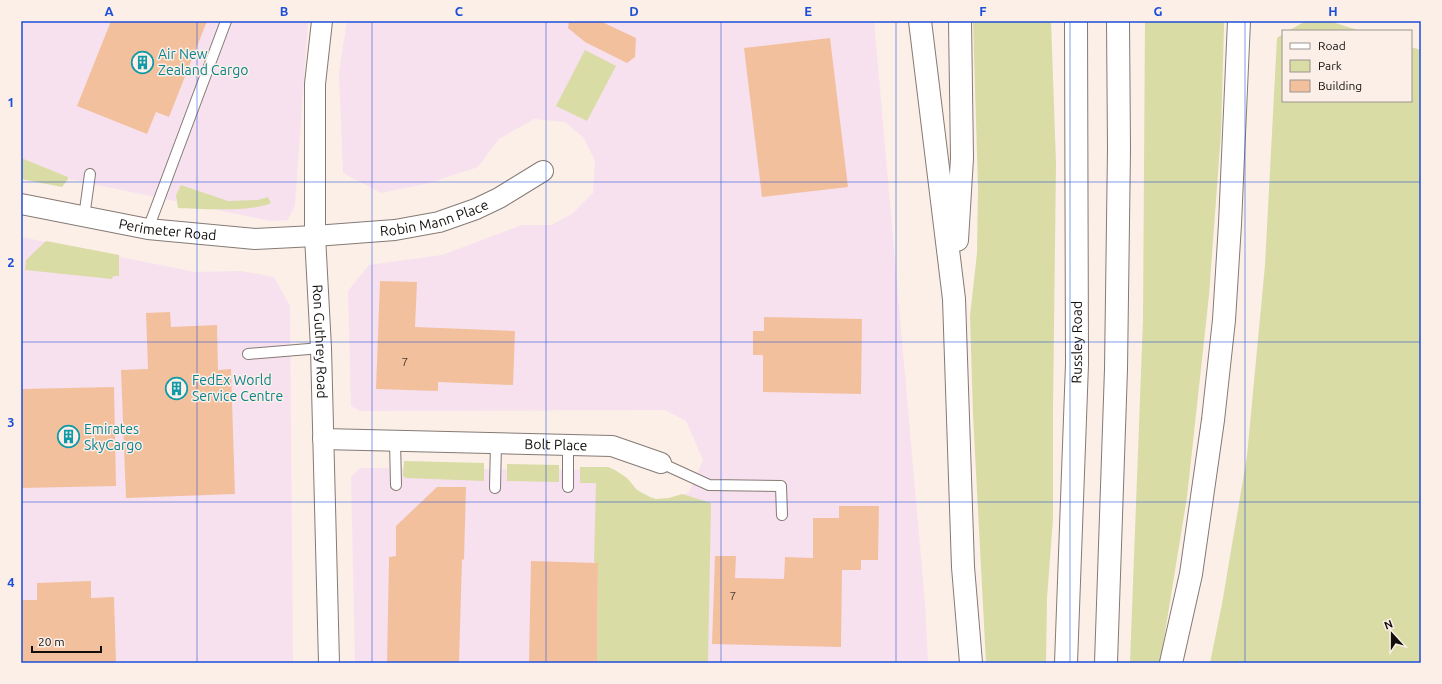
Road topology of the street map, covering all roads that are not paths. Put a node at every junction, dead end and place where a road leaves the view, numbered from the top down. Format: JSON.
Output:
{"nodes":[{"id":1,"x":226,"y":21,"type":"edge"},
{"id":2,"x":322,"y":21,"type":"edge"},
{"id":3,"x":920,"y":21,"type":"edge"},
{"id":4,"x":960,"y":21,"type":"edge"},
{"id":5,"x":1076,"y":21,"type":"edge"},
{"id":6,"x":1118,"y":21,"type":"edge"},
{"id":7,"x":1239,"y":21,"type":"edge"},
{"id":8,"x":543,"y":171,"type":"dead end"},
{"id":9,"x":90,"y":174,"type":"dead end"},
{"id":10,"x":21,"y":204,"type":"edge"},
{"id":11,"x":84,"y":217,"type":"junction"},
{"id":12,"x":148,"y":230,"type":"junction"},
{"id":13,"x":315,"y":236,"type":"junction"},
{"id":14,"x":954,"y":300,"type":"junction"},
{"id":15,"x":322,"y":348,"type":"junction"},
{"id":16,"x":248,"y":354,"type":"dead end"},
{"id":17,"x":323,"y":439,"type":"junction"},
{"id":18,"x":395,"y":441,"type":"junction"},
{"id":19,"x":496,"y":443,"type":"junction"},
{"id":20,"x":568,"y":445,"type":"junction"},
{"id":21,"x":661,"y":464,"type":"joint"},
{"id":22,"x":396,"y":484,"type":"dead end"},
{"id":23,"x":568,"y":487,"type":"dead end"},
{"id":24,"x":495,"y":488,"type":"dead end"},
{"id":25,"x":782,"y":516,"type":"dead end"},
{"id":26,"x":328,"y":663,"type":"edge"},
{"id":27,"x":970,"y":663,"type":"edge"},
{"id":28,"x":1066,"y":663,"type":"edge"},
{"id":29,"x":1106,"y":663,"type":"edge"},
{"id":30,"x":1172,"y":663,"type":"edge"}],
"edges":[{"from":1,"to":12,"type":"lane"},
{"from":2,"to":13,"type":"street","name":"Ron Guthrey Road"},
{"from":3,"to":14,"type":"highway"},
{"from":4,"to":14,"type":"highway"},
{"from":5,"to":28,"type":"highway","name":"Russley Road"},
{"from":6,"to":29,"type":"highway"},
{"from":7,"to":30,"type":"highway"},
{"from":8,"to":13,"type":"street","name":"Robin Mann Place"},
{"from":9,"to":11,"type":"lane"},
{"from":10,"to":11,"type":"street","name":"Perimeter Road"},
{"from":11,"to":12,"type":"street","name":"Perimeter Road"},
{"from":12,"to":13,"type":"street","name":"Perimeter Road"},
{"from":13,"to":15,"type":"street","name":"Ron Guthrey Road"},
{"from":14,"to":27,"type":"highway"},
{"from":15,"to":16,"type":"lane"},
{"from":15,"to":17,"type":"street","name":"Ron Guthrey Road"},
{"from":17,"to":18,"type":"street","name":"Bolt Place"},
{"from":17,"to":26,"type":"street","name":"Ron Guthrey Road"},
{"from":18,"to":19,"type":"street","name":"Bolt Place"},
{"from":18,"to":22,"type":"lane"},
{"from":19,"to":20,"type":"street","name":"Bolt Place"},
{"from":19,"to":24,"type":"lane"},
{"from":20,"to":21,"type":"street","name":"Bolt Place"},
{"from":20,"to":23,"type":"lane"},
{"from":21,"to":25,"type":"lane","name":"Bolt Place"}]}
